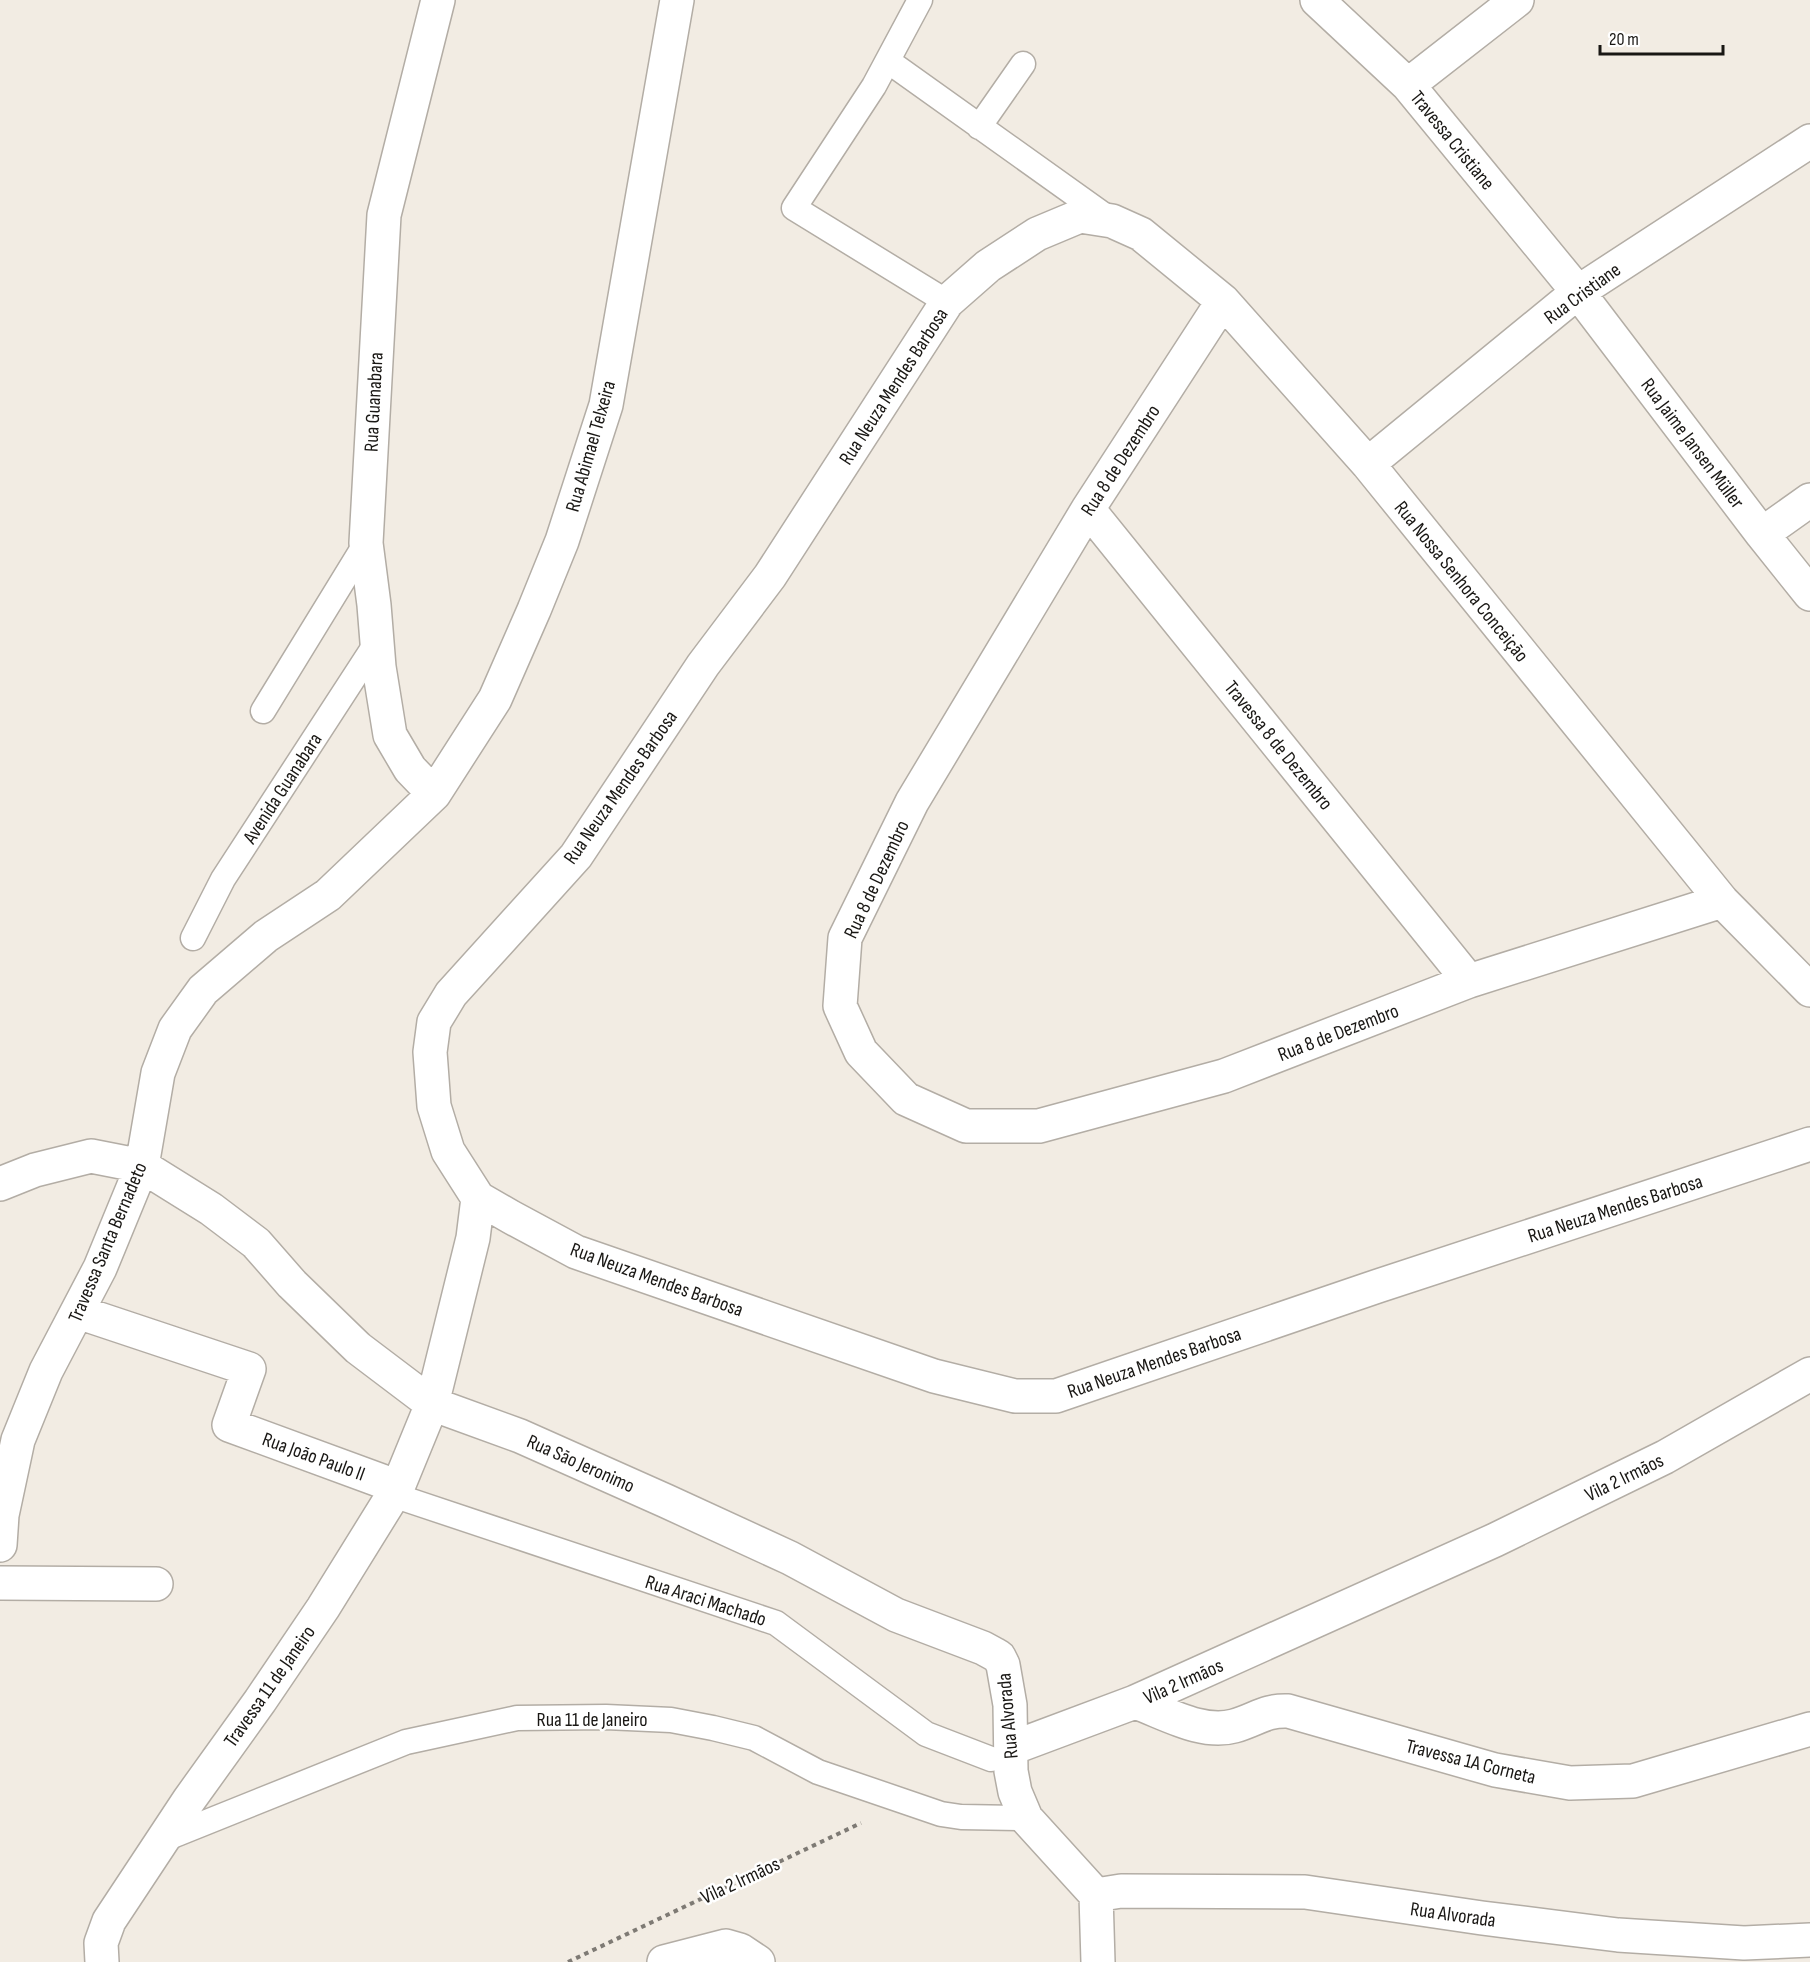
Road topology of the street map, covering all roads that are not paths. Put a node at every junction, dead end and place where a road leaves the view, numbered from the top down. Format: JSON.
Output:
{"nodes":[{"id":1,"x":438,"y":0,"type":"edge"},
{"id":2,"x":677,"y":0,"type":"edge"},
{"id":3,"x":920,"y":0,"type":"edge"},
{"id":4,"x":1317,"y":0,"type":"edge"},
{"id":5,"x":1517,"y":0,"type":"edge"},
{"id":6,"x":888,"y":61,"type":"junction"},
{"id":7,"x":1023,"y":64,"type":"dead end"},
{"id":8,"x":1408,"y":85,"type":"junction"},
{"id":9,"x":980,"y":127,"type":"junction"},
{"id":10,"x":1810,"y":141,"type":"edge"},
{"id":11,"x":1096,"y":218,"type":"junction"},
{"id":12,"x":1578,"y":292,"type":"junction"},
{"id":13,"x":1223,"y":301,"type":"junction"},
{"id":14,"x":947,"y":302,"type":"junction"},
{"id":15,"x":1368,"y":464,"type":"junction"},
{"id":16,"x":1810,"y":500,"type":"edge"},
{"id":17,"x":1088,"y":509,"type":"junction"},
{"id":18,"x":1762,"y":534,"type":"junction"},
{"id":19,"x":366,"y":543,"type":"junction"},
{"id":20,"x":1810,"y":594,"type":"edge"},
{"id":21,"x":377,"y":642,"type":"junction"},
{"id":22,"x":263,"y":711,"type":"dead end"},
{"id":23,"x":434,"y":794,"type":"junction"},
{"id":24,"x":1722,"y":902,"type":"junction"},
{"id":25,"x":193,"y":938,"type":"dead end"},
{"id":26,"x":1469,"y":981,"type":"junction"},
{"id":27,"x":1810,"y":990,"type":"edge"},
{"id":28,"x":1810,"y":1144,"type":"edge"},
{"id":29,"x":142,"y":1166,"type":"junction"},
{"id":30,"x":0,"y":1184,"type":"edge"},
{"id":31,"x":478,"y":1198,"type":"junction"},
{"id":32,"x":78,"y":1312,"type":"junction"},
{"id":33,"x":1800,"y":1379,"type":"edge"},
{"id":34,"x":432,"y":1404,"type":"junction"},
{"id":35,"x":395,"y":1491,"type":"junction"},
{"id":36,"x":0,"y":1545,"type":"edge"},
{"id":37,"x":0,"y":1583,"type":"edge"},
{"id":38,"x":156,"y":1584,"type":"dead end"},
{"id":39,"x":994,"y":1654,"type":"joint"},
{"id":40,"x":1136,"y":1702,"type":"junction"},
{"id":41,"x":1810,"y":1729,"type":"edge"},
{"id":42,"x":1001,"y":1753,"type":"junction"},
{"id":43,"x":1026,"y":1818,"type":"junction"},
{"id":44,"x":162,"y":1840,"type":"junction"},
{"id":45,"x":1096,"y":1895,"type":"junction"},
{"id":46,"x":1810,"y":1940,"type":"edge"},
{"id":47,"x":102,"y":1962,"type":"edge"},
{"id":48,"x":664,"y":1962,"type":"edge"},
{"id":49,"x":758,"y":1962,"type":"edge"},
{"id":50,"x":1098,"y":1962,"type":"edge"}],
"edges":[{"from":1,"to":19,"type":"street","name":"Rua Guanabara"},
{"from":2,"to":23,"type":"street","name":"Rua Abimael Telxeira"},
{"from":3,"to":6,"type":"lane"},
{"from":4,"to":8,"type":"street","name":"Travessa Cristiane"},
{"from":5,"to":8,"type":"street"},
{"from":6,"to":9,"type":"lane"},
{"from":6,"to":14,"type":"lane"},
{"from":7,"to":9,"type":"lane"},
{"from":8,"to":12,"type":"street","name":"Travessa Cristiane"},
{"from":9,"to":11,"type":"lane"},
{"from":10,"to":12,"type":"street","name":"Rua Cristiane"},
{"from":11,"to":13,"type":"street","name":"Rua Nossa Senhora Conceição"},
{"from":11,"to":14,"type":"street","name":"Rua Neuza Mendes Barbosa"},
{"from":12,"to":15,"type":"street","name":"Rua Cristiane"},
{"from":12,"to":18,"type":"street","name":"Rua Jaime Jansen Müller"},
{"from":13,"to":15,"type":"street","name":"Rua Nossa Senhora Conceição"},
{"from":13,"to":17,"type":"street","name":"Rua 8 de Dezembro"},
{"from":14,"to":31,"type":"street","name":"Rua Neuza Mendes Barbosa"},
{"from":15,"to":24,"type":"street","name":"Rua Nossa Senhora Conceição"},
{"from":16,"to":18,"type":"street"},
{"from":17,"to":26,"type":"street","name":"Travessa 8 de Dezembro"},
{"from":17,"to":26,"type":"street","name":"Rua 8 de Dezembro"},
{"from":18,"to":20,"type":"street","name":"Rua Jaime Jansen Müller"},
{"from":19,"to":21,"type":"street","name":"Rua Guanabara"},
{"from":19,"to":22,"type":"lane"},
{"from":21,"to":23,"type":"street","name":"Rua Guanabara"},
{"from":21,"to":25,"type":"lane","name":"Avenida Guanabara"},
{"from":23,"to":29,"type":"street","name":"Travessa Santa Bernadeto"},
{"from":24,"to":26,"type":"street","name":"Rua 8 de Dezembro"},
{"from":24,"to":27,"type":"street","name":"Rua Nossa Senhora Conceição"},
{"from":28,"to":31,"type":"street","name":"Rua Neuza Mendes Barbosa"},
{"from":29,"to":30,"type":"street"},
{"from":29,"to":32,"type":"street","name":"Travessa Santa Bernadeto"},
{"from":29,"to":34,"type":"street","name":"Rua São Jeronimo"},
{"from":31,"to":34,"type":"street"},
{"from":32,"to":35,"type":"street","name":"Rua João Paulo II"},
{"from":32,"to":36,"type":"street","name":"Travessa Santa Bernadeto"},
{"from":33,"to":40,"type":"street","name":"Vila 2 Irmãos"},
{"from":34,"to":35,"type":"street","name":"Travessa 11 de Janeiro"},
{"from":34,"to":39,"type":"street","name":"Rua São Jeronimo"},
{"from":35,"to":42,"type":"lane","name":"Rua Araci Machado"},
{"from":35,"to":44,"type":"street","name":"Travessa 11 de Janeiro"},
{"from":37,"to":38,"type":"street"},
{"from":39,"to":42,"type":"street","name":"Rua Alvorada"},
{"from":40,"to":41,"type":"street","name":"Travessa 1A Corneta"},
{"from":40,"to":42,"type":"street","name":"Vila 2 Irmãos"},
{"from":42,"to":43,"type":"street","name":"Rua Alvorada"},
{"from":43,"to":44,"type":"lane","name":"Rua 11 de Janeiro"},
{"from":43,"to":45,"type":"street","name":"Rua Alvorada"},
{"from":44,"to":47,"type":"street","name":"Travessa 11 de Janeiro"},
{"from":45,"to":46,"type":"street","name":"Rua Alvorada"},
{"from":45,"to":50,"type":"street"},
{"from":48,"to":49,"type":"street"}]}
